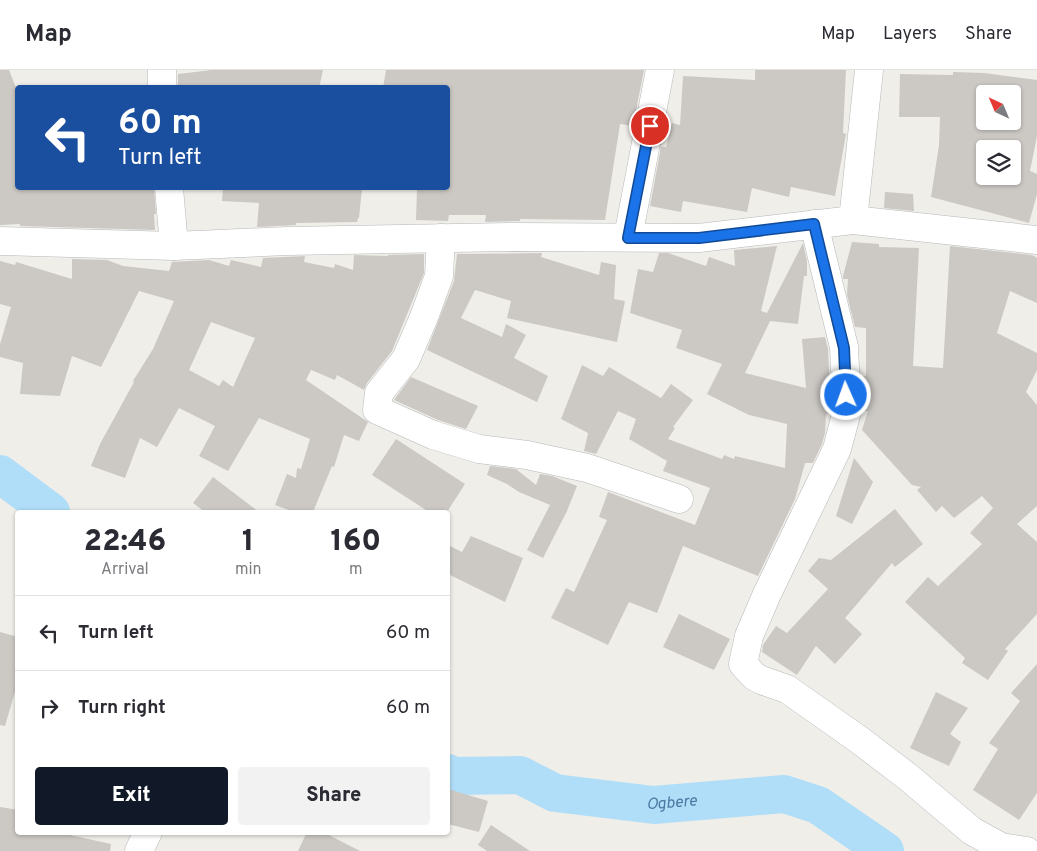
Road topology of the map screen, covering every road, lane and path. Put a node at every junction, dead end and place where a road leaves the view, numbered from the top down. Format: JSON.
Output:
{"nodes":[{"id":1,"x":162,"y":70,"type":"edge"},
{"id":2,"x":660,"y":70,"type":"edge"},
{"id":3,"x":869,"y":70,"type":"edge"},
{"id":4,"x":162,"y":85,"type":"edge"},
{"id":5,"x":169,"y":190,"type":"edge"},
{"id":6,"x":853,"y":220,"type":"junction"},
{"id":7,"x":814,"y":224,"type":"junction"},
{"id":8,"x":441,"y":238,"type":"junction"},
{"id":9,"x":628,"y":238,"type":"junction"},
{"id":10,"x":1037,"y":240,"type":"edge"},
{"id":11,"x":0,"y":241,"type":"edge"},
{"id":12,"x":174,"y":246,"type":"junction"},
{"id":13,"x":679,"y":499,"type":"dead end"},
{"id":14,"x":147,"y":835,"type":"edge"},
{"id":15,"x":1037,"y":845,"type":"edge"},
{"id":16,"x":139,"y":851,"type":"edge"},
{"id":17,"x":1027,"y":851,"type":"edge"},
{"id":18,"x":1034,"y":851,"type":"edge"}],
"edges":[{"from":1,"to":4,"type":"street"},
{"from":2,"to":9,"type":"street"},
{"from":3,"to":6,"type":"street"},
{"from":5,"to":12,"type":"street"},
{"from":6,"to":7,"type":"street"},
{"from":6,"to":10,"type":"street"},
{"from":7,"to":9,"type":"street"},
{"from":7,"to":17,"type":"street"},
{"from":8,"to":9,"type":"street"},
{"from":8,"to":12,"type":"street"},
{"from":8,"to":13,"type":"street"},
{"from":11,"to":12,"type":"street"},
{"from":14,"to":16,"type":"street"},
{"from":15,"to":18,"type":"street"}]}
